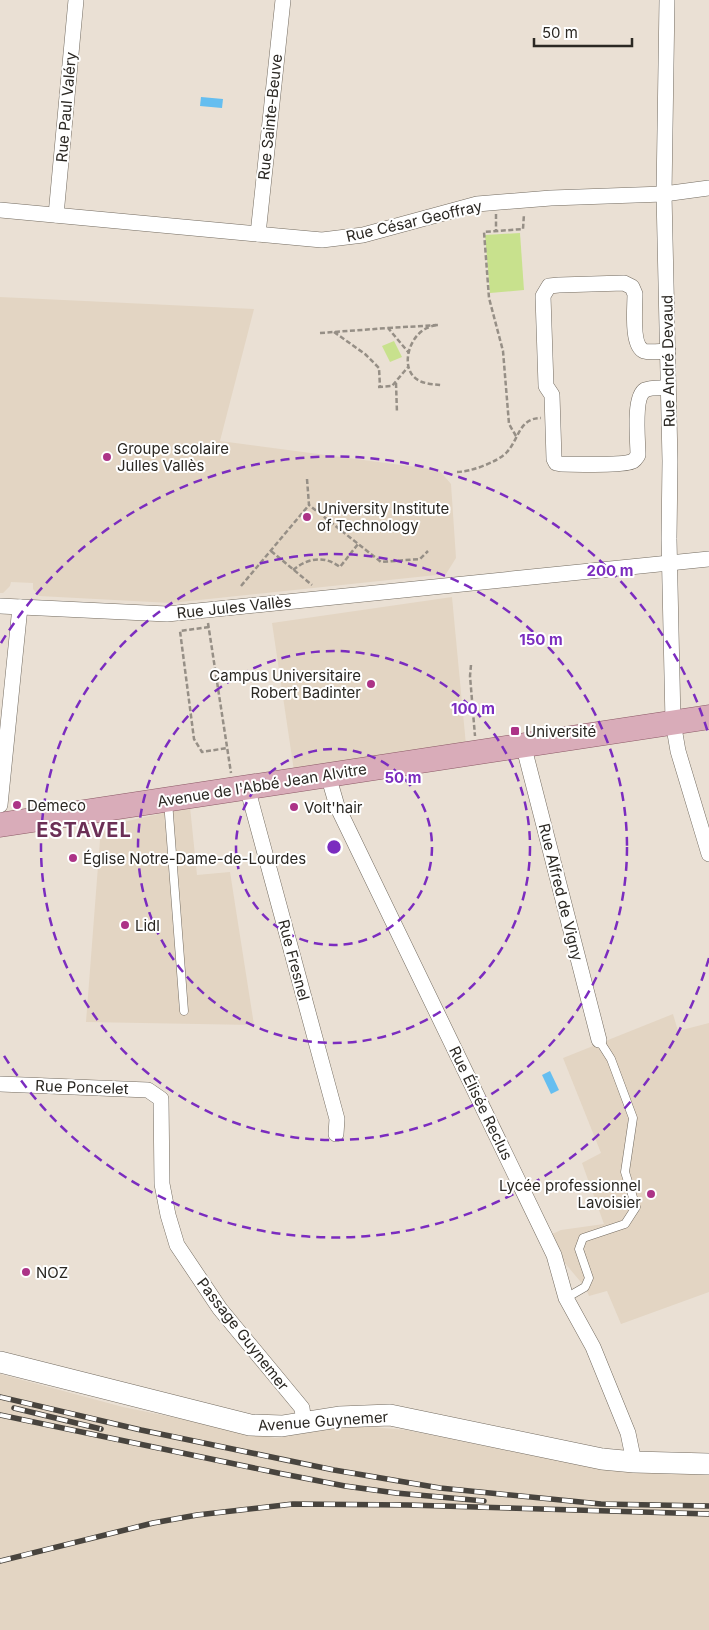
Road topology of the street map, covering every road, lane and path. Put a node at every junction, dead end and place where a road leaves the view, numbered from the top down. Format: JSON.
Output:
{"nodes":[{"id":1,"x":76,"y":0,"type":"edge"},
{"id":2,"x":283,"y":0,"type":"edge"},
{"id":3,"x":667,"y":0,"type":"edge"},
{"id":4,"x":709,"y":188,"type":"edge"},
{"id":5,"x":664,"y":194,"type":"junction"},
{"id":6,"x":524,"y":200,"type":"junction"},
{"id":7,"x":0,"y":210,"type":"edge"},
{"id":8,"x":56,"y":215,"type":"junction"},
{"id":9,"x":258,"y":234,"type":"junction"},
{"id":10,"x":388,"y":328,"type":"junction"},
{"id":11,"x":333,"y":332,"type":"junction"},
{"id":12,"x":320,"y":333,"type":"dead end"},
{"id":13,"x":668,"y":351,"type":"junction"},
{"id":14,"x":409,"y":353,"type":"junction"},
{"id":15,"x":408,"y":367,"type":"junction"},
{"id":16,"x":396,"y":382,"type":"junction"},
{"id":17,"x":440,"y":385,"type":"dead end"},
{"id":18,"x":668,"y":388,"type":"junction"},
{"id":19,"x":397,"y":413,"type":"dead end"},
{"id":20,"x":552,"y":418,"type":"junction"},
{"id":21,"x":516,"y":436,"type":"junction"},
{"id":22,"x":457,"y":472,"type":"dead end"},
{"id":23,"x":307,"y":479,"type":"dead end"},
{"id":24,"x":309,"y":505,"type":"junction"},
{"id":25,"x":358,"y":544,"type":"junction"},
{"id":26,"x":270,"y":551,"type":"junction"},
{"id":27,"x":428,"y":552,"type":"dead end"},
{"id":28,"x":709,"y":558,"type":"edge"},
{"id":29,"x":670,"y":562,"type":"junction"},
{"id":30,"x":293,"y":570,"type":"junction"},
{"id":31,"x":241,"y":586,"type":"dead end"},
{"id":32,"x":317,"y":599,"type":"junction"},
{"id":33,"x":0,"y":606,"type":"edge"},
{"id":34,"x":20,"y":607,"type":"junction"},
{"id":35,"x":206,"y":610,"type":"junction"},
{"id":36,"x":209,"y":627,"type":"junction"},
{"id":37,"x":472,"y":665,"type":"dead end"},
{"id":38,"x":709,"y":717,"type":"edge"},
{"id":39,"x":673,"y":722,"type":"junction"},
{"id":40,"x":523,"y":744,"type":"junction"},
{"id":41,"x":227,"y":748,"type":"junction"},
{"id":42,"x":476,"y":752,"type":"junction"},
{"id":43,"x":328,"y":774,"type":"junction"},
{"id":44,"x":240,"y":788,"type":"junction"},
{"id":45,"x":168,"y":799,"type":"junction"},
{"id":46,"x":0,"y":806,"type":"edge"},
{"id":47,"x":0,"y":826,"type":"edge"},
{"id":48,"x":709,"y":854,"type":"edge"},
{"id":49,"x":184,"y":1011,"type":"dead end"},
{"id":50,"x":599,"y":1040,"type":"joint"},
{"id":51,"x":0,"y":1084,"type":"edge"},
{"id":52,"x":161,"y":1099,"type":"joint"},
{"id":53,"x":336,"y":1134,"type":"dead end"},
{"id":54,"x":566,"y":1298,"type":"junction"},
{"id":55,"x":0,"y":1362,"type":"edge"},
{"id":56,"x":304,"y":1423,"type":"junction"},
{"id":57,"x":634,"y":1462,"type":"junction"},
{"id":58,"x":709,"y":1464,"type":"edge"}],
"edges":[{"from":1,"to":8,"type":"street","name":"Rue Paul Valéry"},
{"from":2,"to":9,"type":"street","name":"Rue Sainte-Beuve"},
{"from":3,"to":5,"type":"street","name":"Rue André Devaud"},
{"from":4,"to":5,"type":"street","name":"Rue César Geoffray"},
{"from":5,"to":6,"type":"street","name":"Rue César Geoffray"},
{"from":5,"to":13,"type":"street","name":"Rue André Devaud"},
{"from":6,"to":9,"type":"street","name":"Rue César Geoffray"},
{"from":6,"to":21,"type":"path"},
{"from":7,"to":8,"type":"street","name":"Rue César Geoffray"},
{"from":8,"to":9,"type":"street","name":"Rue César Geoffray"},
{"from":10,"to":11,"type":"path"},
{"from":10,"to":14,"type":"path"},
{"from":10,"to":14,"type":"path"},
{"from":11,"to":12,"type":"path"},
{"from":11,"to":16,"type":"path"},
{"from":13,"to":18,"type":"street","name":"Rue André Devaud"},
{"from":13,"to":20,"type":"street"},
{"from":14,"to":15,"type":"path"},
{"from":15,"to":16,"type":"path"},
{"from":15,"to":17,"type":"path"},
{"from":16,"to":19,"type":"path"},
{"from":18,"to":20,"type":"street"},
{"from":18,"to":29,"type":"street","name":"Rue André Devaud"},
{"from":20,"to":21,"type":"path"},
{"from":21,"to":22,"type":"path"},
{"from":23,"to":24,"type":"path"},
{"from":24,"to":25,"type":"path"},
{"from":24,"to":26,"type":"path"},
{"from":25,"to":27,"type":"path"},
{"from":25,"to":30,"type":"path"},
{"from":26,"to":30,"type":"path"},
{"from":26,"to":31,"type":"path"},
{"from":28,"to":29,"type":"street","name":"Rue Jules Vallès"},
{"from":29,"to":32,"type":"street","name":"Rue Jules Vallès"},
{"from":29,"to":39,"type":"street","name":"Rue André Devaud"},
{"from":30,"to":32,"type":"path"},
{"from":32,"to":35,"type":"street","name":"Rue Jules Vallès"},
{"from":33,"to":34,"type":"street","name":"Rue Jules Vallès"},
{"from":34,"to":35,"type":"street","name":"Rue Jules Vallès"},
{"from":34,"to":46,"type":"street"},
{"from":35,"to":36,"type":"path"},
{"from":36,"to":41,"type":"path"},
{"from":36,"to":41,"type":"path"},
{"from":37,"to":42,"type":"path"},
{"from":38,"to":39,"type":"main road","name":"Avenue de l'Abbé Jean Alvitre"},
{"from":39,"to":40,"type":"main road","name":"Avenue de l'Abbé Jean Alvitre"},
{"from":39,"to":48,"type":"street","name":"Rue André Devaud"},
{"from":40,"to":42,"type":"main road","name":"Avenue de l'Abbé Jean Alvitre"},
{"from":40,"to":50,"type":"street","name":"Rue Alfred de Vigny"},
{"from":41,"to":44,"type":"path"},
{"from":42,"to":43,"type":"main road","name":"Avenue de l'Abbé Jean Alvitre"},
{"from":43,"to":44,"type":"main road","name":"Avenue de l'Abbé Jean Alvitre"},
{"from":43,"to":54,"type":"street","name":"Rue Élisée Reclus"},
{"from":44,"to":45,"type":"main road","name":"Avenue de l'Abbé Jean Alvitre"},
{"from":44,"to":53,"type":"street","name":"Rue Fresnel"},
{"from":45,"to":47,"type":"main road","name":"Avenue de l'Abbé Jean Alvitre"},
{"from":45,"to":49,"type":"lane"},
{"from":50,"to":54,"type":"lane"},
{"from":51,"to":52,"type":"street","name":"Rue Poncelet"},
{"from":52,"to":56,"type":"street","name":"Passage Guynemer"},
{"from":54,"to":57,"type":"street","name":"Rue Élisée Reclus"},
{"from":55,"to":56,"type":"main road","name":"Avenue Guynemer"},
{"from":56,"to":57,"type":"main road","name":"Avenue Guynemer"},
{"from":57,"to":58,"type":"main road","name":"Avenue Guynemer"}]}
